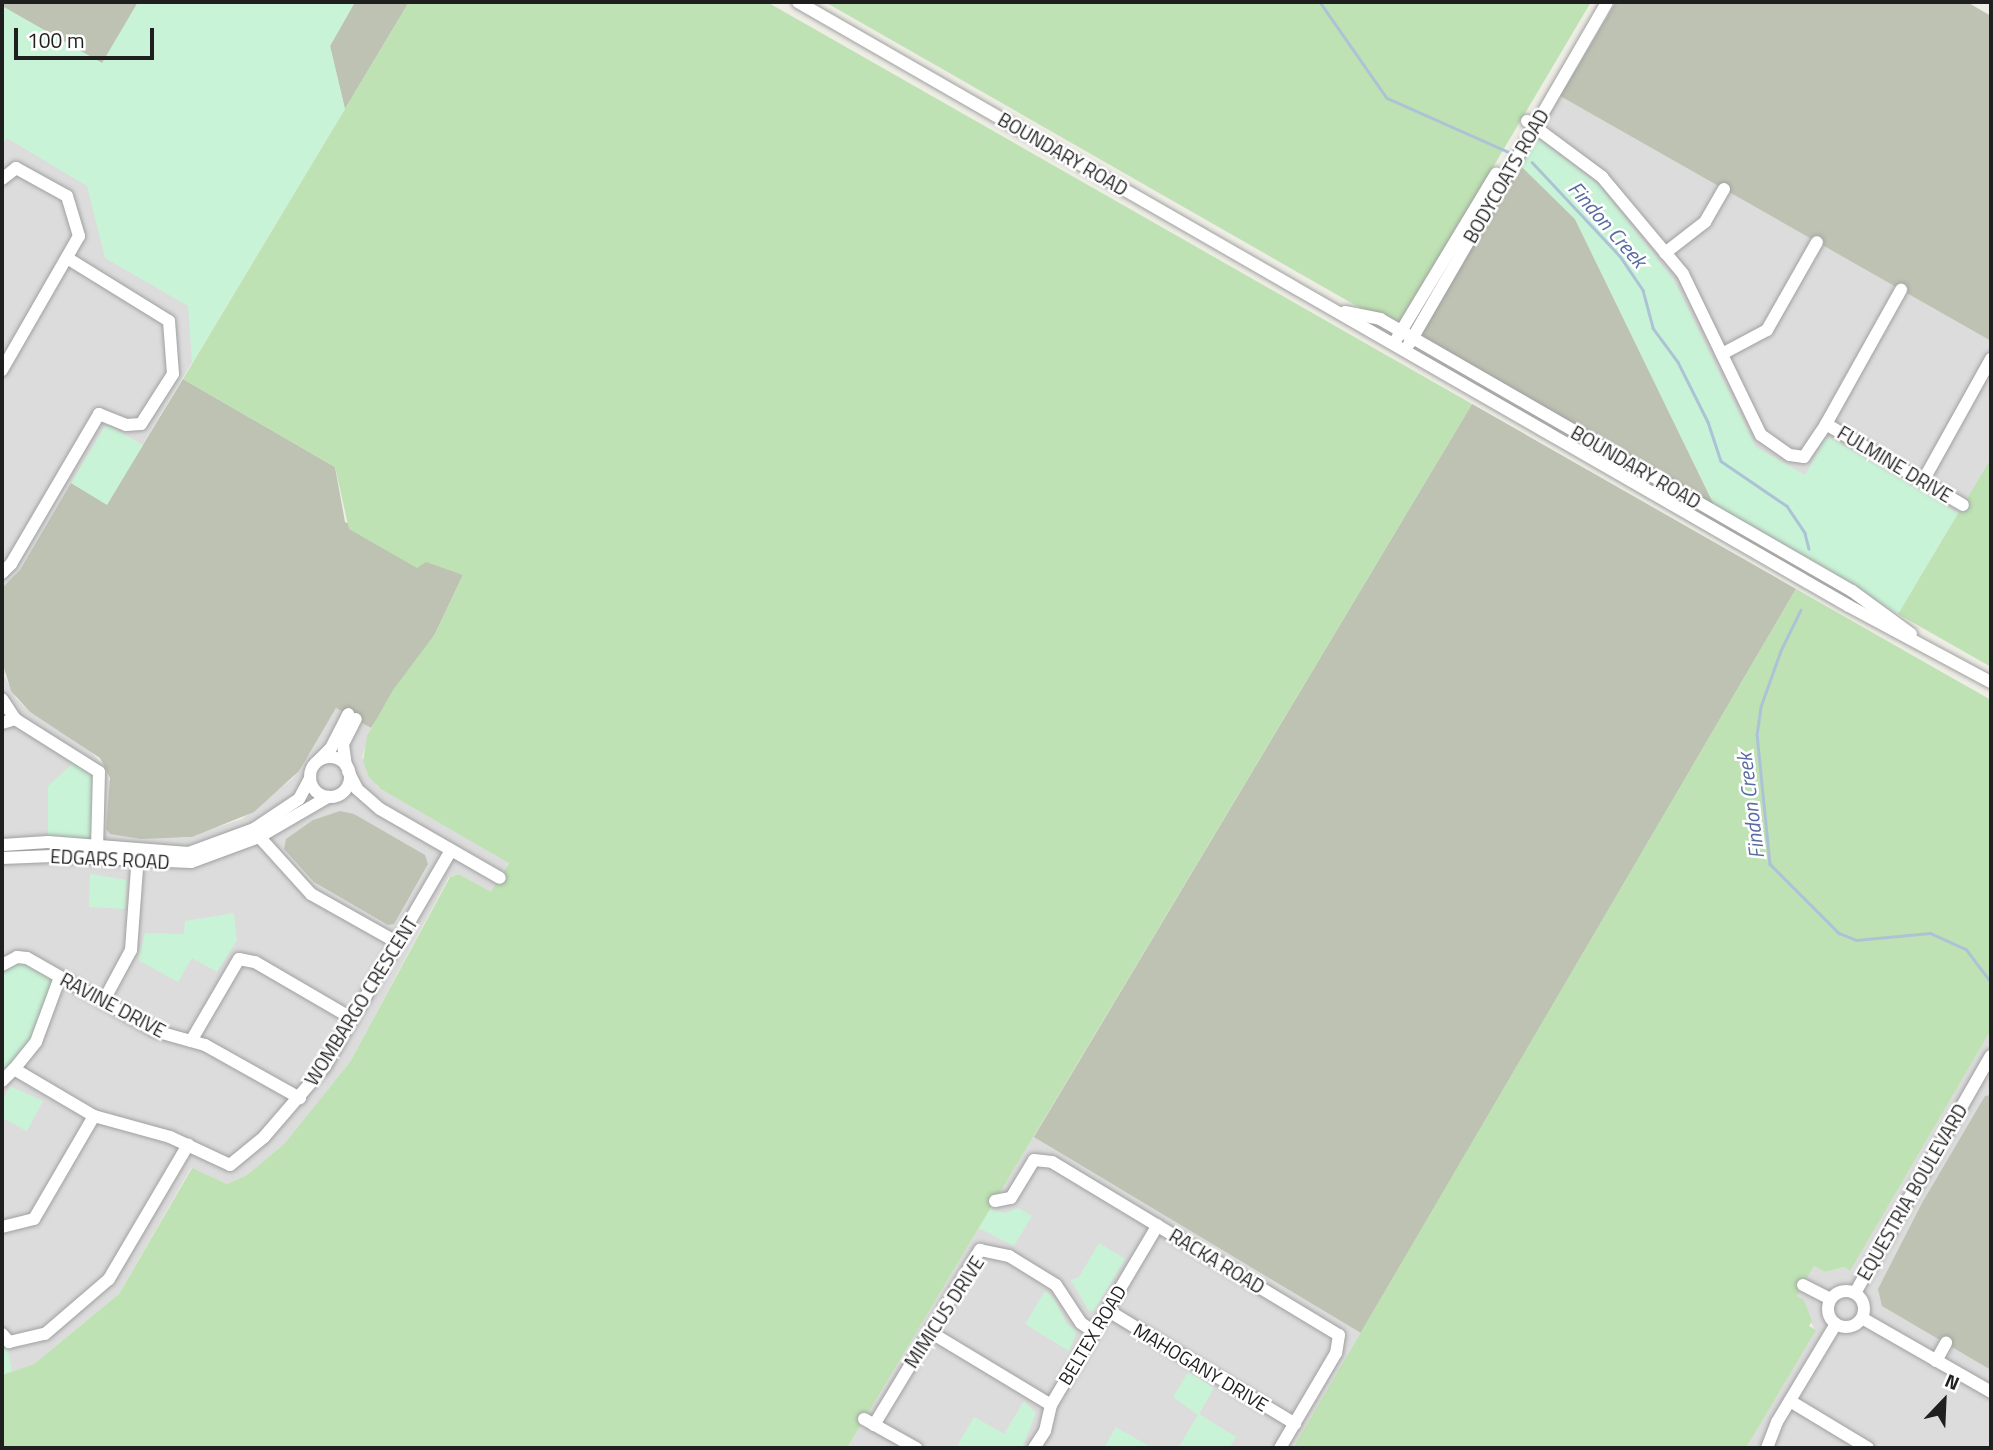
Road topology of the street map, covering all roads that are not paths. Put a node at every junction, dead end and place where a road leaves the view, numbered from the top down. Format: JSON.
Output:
{"nodes":[{"id":1,"x":798,"y":2,"type":"edge"},
{"id":2,"x":1598,"y":2,"type":"edge"},
{"id":3,"x":1607,"y":2,"type":"edge"},
{"id":4,"x":1531,"y":123,"type":"junction"},
{"id":5,"x":2,"y":179,"type":"edge"},
{"id":6,"x":1724,"y":189,"type":"dead end"},
{"id":7,"x":1817,"y":242,"type":"dead end"},
{"id":8,"x":1665,"y":253,"type":"junction"},
{"id":9,"x":67,"y":258,"type":"junction"},
{"id":10,"x":1901,"y":290,"type":"dead end"},
{"id":11,"x":1327,"y":306,"type":"junction"},
{"id":12,"x":1401,"y":331,"type":"junction"},
{"id":13,"x":1413,"y":338,"type":"junction"},
{"id":14,"x":1393,"y":343,"type":"junction"},
{"id":15,"x":1406,"y":350,"type":"junction"},
{"id":16,"x":1722,"y":354,"type":"junction"},
{"id":17,"x":1991,"y":359,"type":"edge"},
{"id":18,"x":2,"y":370,"type":"edge"},
{"id":19,"x":1826,"y":424,"type":"junction"},
{"id":20,"x":1923,"y":481,"type":"junction"},
{"id":21,"x":1963,"y":505,"type":"dead end"},
{"id":22,"x":2,"y":573,"type":"edge"},
{"id":23,"x":1934,"y":651,"type":"junction"},
{"id":24,"x":1960,"y":667,"type":"junction"},
{"id":25,"x":1991,"y":682,"type":"edge"},
{"id":26,"x":1991,"y":688,"type":"edge"},
{"id":27,"x":2,"y":699,"type":"edge"},
{"id":28,"x":15,"y":719,"type":"junction"},
{"id":29,"x":2,"y":723,"type":"edge"},
{"id":30,"x":318,"y":760,"type":"junction"},
{"id":31,"x":347,"y":769,"type":"junction"},
{"id":32,"x":310,"y":778,"type":"junction"},
{"id":33,"x":329,"y":797,"type":"junction"},
{"id":34,"x":380,"y":809,"type":"junction"},
{"id":35,"x":256,"y":833,"type":"junction"},
{"id":36,"x":2,"y":845,"type":"edge"},
{"id":37,"x":97,"y":846,"type":"junction"},
{"id":38,"x":451,"y":850,"type":"junction"},
{"id":39,"x":138,"y":856,"type":"junction"},
{"id":40,"x":2,"y":858,"type":"edge"},
{"id":41,"x":500,"y":878,"type":"dead end"},
{"id":42,"x":398,"y":943,"type":"junction"},
{"id":43,"x":2,"y":965,"type":"edge"},
{"id":44,"x":60,"y":976,"type":"junction"},
{"id":45,"x":103,"y":1002,"type":"junction"},
{"id":46,"x":353,"y":1019,"type":"junction"},
{"id":47,"x":191,"y":1041,"type":"junction"},
{"id":48,"x":1991,"y":1056,"type":"edge"},
{"id":49,"x":14,"y":1069,"type":"junction"},
{"id":50,"x":1979,"y":1076,"type":"junction"},
{"id":51,"x":2,"y":1081,"type":"edge"},
{"id":52,"x":1991,"y":1084,"type":"edge"},
{"id":53,"x":300,"y":1098,"type":"junction"},
{"id":54,"x":93,"y":1116,"type":"junction"},
{"id":55,"x":188,"y":1145,"type":"junction"},
{"id":56,"x":995,"y":1201,"type":"dead end"},
{"id":57,"x":1158,"y":1225,"type":"junction"},
{"id":58,"x":2,"y":1227,"type":"edge"},
{"id":59,"x":1803,"y":1285,"type":"dead end"},
{"id":60,"x":1855,"y":1293,"type":"junction"},
{"id":61,"x":1830,"y":1299,"type":"junction"},
{"id":62,"x":1107,"y":1310,"type":"junction"},
{"id":63,"x":1862,"y":1318,"type":"junction"},
{"id":64,"x":1836,"y":1324,"type":"junction"},
{"id":65,"x":930,"y":1332,"type":"junction"},
{"id":66,"x":1094,"y":1332,"type":"junction"},
{"id":67,"x":2,"y":1334,"type":"edge"},
{"id":68,"x":1946,"y":1343,"type":"dead end"},
{"id":69,"x":1936,"y":1361,"type":"junction"},
{"id":70,"x":1991,"y":1392,"type":"edge"},
{"id":71,"x":1790,"y":1401,"type":"junction"},
{"id":72,"x":1051,"y":1405,"type":"junction"},
{"id":73,"x":1294,"y":1424,"type":"junction"},
{"id":74,"x":916,"y":1448,"type":"edge"},
{"id":75,"x":1034,"y":1448,"type":"edge"},
{"id":76,"x":1280,"y":1448,"type":"edge"},
{"id":77,"x":1768,"y":1448,"type":"edge"},
{"id":78,"x":1868,"y":1448,"type":"edge"}],
"edges":[{"from":1,"to":11,"type":"street","name":"BOUNDARY ROAD"},
{"from":2,"to":4,"type":"street","name":"BODYCOATS ROAD"},
{"from":3,"to":4,"type":"street","name":"BODYCOATS ROAD"},
{"from":4,"to":8,"type":"street"},
{"from":4,"to":12,"type":"street","name":"BODYCOATS ROAD"},
{"from":4,"to":13,"type":"street","name":"BODYCOATS ROAD"},
{"from":5,"to":9,"type":"street"},
{"from":6,"to":8,"type":"street"},
{"from":7,"to":16,"type":"street"},
{"from":8,"to":16,"type":"street"},
{"from":9,"to":18,"type":"street"},
{"from":9,"to":22,"type":"street"},
{"from":10,"to":19,"type":"street"},
{"from":11,"to":12,"type":"street","name":"BOUNDARY ROAD"},
{"from":11,"to":14,"type":"street","name":"BOUNDARY ROAD"},
{"from":12,"to":13,"type":"street","name":"BOUNDARY ROAD"},
{"from":12,"to":14,"type":"street","name":"BODYCOATS ROAD"},
{"from":13,"to":15,"type":"street","name":"BODYCOATS ROAD"},
{"from":13,"to":23,"type":"street","name":"BOUNDARY ROAD"},
{"from":14,"to":15,"type":"street","name":"BOUNDARY ROAD"},
{"from":15,"to":23,"type":"street","name":"BOUNDARY ROAD"},
{"from":16,"to":19,"type":"street"},
{"from":17,"to":20,"type":"street"},
{"from":19,"to":20,"type":"street","name":"FULMINE DRIVE"},
{"from":20,"to":21,"type":"street","name":"FULMINE DRIVE"},
{"from":23,"to":24,"type":"street","name":"BOUNDARY ROAD"},
{"from":24,"to":25,"type":"street","name":"BOUNDARY ROAD"},
{"from":24,"to":26,"type":"street","name":"BOUNDARY ROAD"},
{"from":27,"to":28,"type":"street"},
{"from":28,"to":29,"type":"street"},
{"from":28,"to":37,"type":"street"},
{"from":30,"to":31,"type":"street"},
{"from":30,"to":31,"type":"street"},
{"from":30,"to":32,"type":"street"},
{"from":31,"to":33,"type":"street"},
{"from":31,"to":34,"type":"street"},
{"from":32,"to":33,"type":"street"},
{"from":32,"to":35,"type":"street","name":"EDGARS ROAD"},
{"from":33,"to":34,"type":"street"},
{"from":33,"to":35,"type":"street","name":"EDGARS ROAD"},
{"from":34,"to":38,"type":"street"},
{"from":35,"to":39,"type":"street","name":"EDGARS ROAD"},
{"from":35,"to":42,"type":"street"},
{"from":36,"to":37,"type":"street","name":"EDGARS ROAD"},
{"from":37,"to":39,"type":"street","name":"EDGARS ROAD"},
{"from":38,"to":41,"type":"street"},
{"from":38,"to":42,"type":"street","name":"WOMBARGO CRESCENT"},
{"from":39,"to":40,"type":"street","name":"EDGARS ROAD"},
{"from":39,"to":45,"type":"street"},
{"from":42,"to":46,"type":"street","name":"WOMBARGO CRESCENT"},
{"from":43,"to":44,"type":"street","name":"RAVINE DRIVE"},
{"from":44,"to":45,"type":"street","name":"RAVINE DRIVE"},
{"from":44,"to":49,"type":"street"},
{"from":45,"to":47,"type":"street","name":"RAVINE DRIVE"},
{"from":46,"to":47,"type":"street"},
{"from":46,"to":53,"type":"street","name":"WOMBARGO CRESCENT"},
{"from":47,"to":53,"type":"street","name":"RAVINE DRIVE"},
{"from":48,"to":50,"type":"street","name":"EQUESTRIA BOULEVARD"},
{"from":49,"to":51,"type":"street"},
{"from":49,"to":54,"type":"street","name":"WOMBARGO CRESCENT"},
{"from":50,"to":52,"type":"street"},
{"from":50,"to":60,"type":"street","name":"EQUESTRIA BOULEVARD"},
{"from":53,"to":55,"type":"street","name":"WOMBARGO CRESCENT"},
{"from":54,"to":55,"type":"street","name":"WOMBARGO CRESCENT"},
{"from":54,"to":58,"type":"street"},
{"from":55,"to":67,"type":"street"},
{"from":56,"to":57,"type":"street","name":"RACKA ROAD"},
{"from":57,"to":62,"type":"street","name":"BELTEX ROAD"},
{"from":57,"to":73,"type":"street","name":"RACKA ROAD"},
{"from":59,"to":61,"type":"street"},
{"from":60,"to":61,"type":"street"},
{"from":60,"to":63,"type":"street"},
{"from":61,"to":64,"type":"street"},
{"from":62,"to":66,"type":"street","name":"BELTEX ROAD"},
{"from":62,"to":73,"type":"street","name":"MAHOGANY DRIVE"},
{"from":63,"to":64,"type":"street"},
{"from":63,"to":69,"type":"street"},
{"from":64,"to":71,"type":"street"},
{"from":65,"to":66,"type":"street","name":"MIMICUS DRIVE"},
{"from":65,"to":72,"type":"street"},
{"from":65,"to":74,"type":"street","name":"MIMICUS DRIVE"},
{"from":66,"to":72,"type":"street","name":"BELTEX ROAD"},
{"from":68,"to":69,"type":"street"},
{"from":69,"to":70,"type":"street"},
{"from":71,"to":77,"type":"street"},
{"from":71,"to":78,"type":"street"},
{"from":72,"to":75,"type":"street","name":"BELTEX ROAD"},
{"from":73,"to":76,"type":"street","name":"RACKA ROAD"}]}
